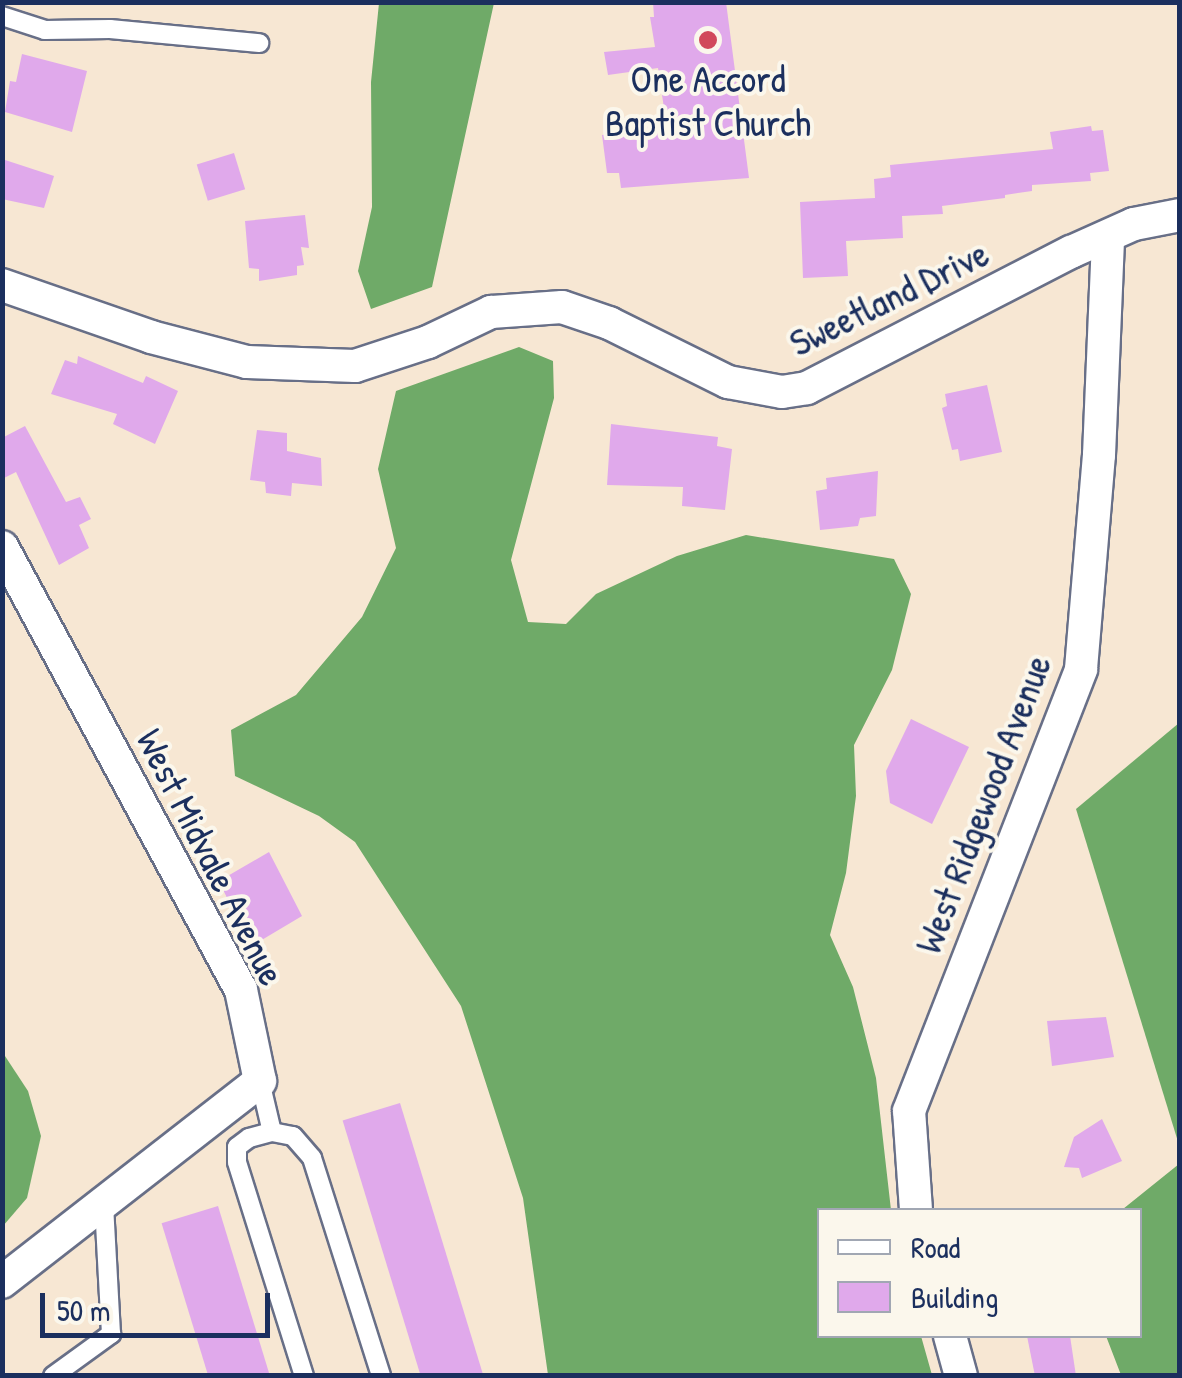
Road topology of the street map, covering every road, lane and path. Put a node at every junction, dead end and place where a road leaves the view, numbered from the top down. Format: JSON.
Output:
{"nodes":[{"id":1,"x":2,"y":16,"type":"edge"},
{"id":2,"x":258,"y":43,"type":"dead end"},
{"id":3,"x":1180,"y":215,"type":"edge"},
{"id":4,"x":1108,"y":236,"type":"junction"},
{"id":5,"x":2,"y":285,"type":"edge"},
{"id":6,"x":2,"y":547,"type":"edge"},
{"id":7,"x":260,"y":1080,"type":"junction"},
{"id":8,"x":272,"y":1132,"type":"junction"},
{"id":9,"x":104,"y":1203,"type":"junction"},
{"id":10,"x":916,"y":1208,"type":"edge"},
{"id":11,"x":2,"y":1282,"type":"edge"},
{"id":12,"x":951,"y":1338,"type":"edge"},
{"id":13,"x":53,"y":1376,"type":"edge"},
{"id":14,"x":304,"y":1376,"type":"edge"},
{"id":15,"x":381,"y":1376,"type":"edge"},
{"id":16,"x":961,"y":1376,"type":"edge"}],
"edges":[{"from":1,"to":2,"type":"lane"},
{"from":3,"to":4,"type":"street","name":"Sweetland Drive"},
{"from":4,"to":5,"type":"street","name":"Sweetland Drive"},
{"from":4,"to":10,"type":"street","name":"West Ridgewood Avenue"},
{"from":6,"to":7,"type":"street","name":"West Midvale Avenue"},
{"from":7,"to":8,"type":"lane"},
{"from":7,"to":9,"type":"street"},
{"from":8,"to":14,"type":"lane"},
{"from":8,"to":15,"type":"lane"},
{"from":9,"to":11,"type":"street"},
{"from":9,"to":13,"type":"lane"},
{"from":12,"to":16,"type":"street"}]}
